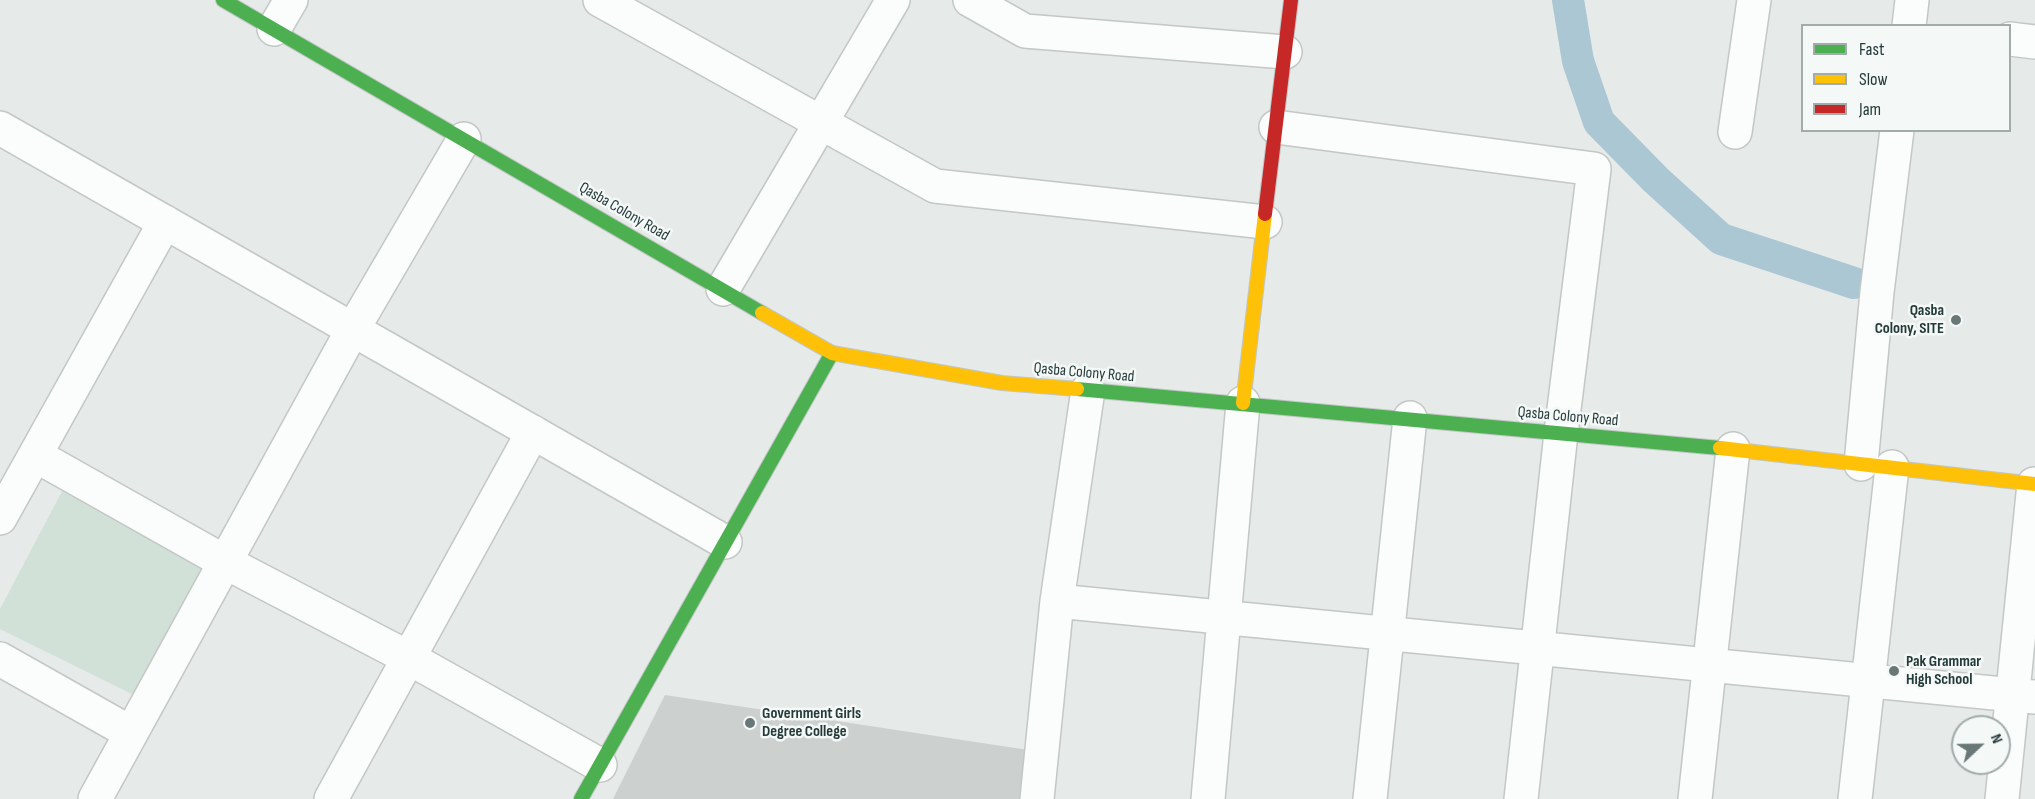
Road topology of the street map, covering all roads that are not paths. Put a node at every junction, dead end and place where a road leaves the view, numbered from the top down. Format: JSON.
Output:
{"nodes":[{"id":1,"x":223,"y":0,"type":"edge"},
{"id":2,"x":291,"y":0,"type":"edge"},
{"id":3,"x":600,"y":0,"type":"edge"},
{"id":4,"x":893,"y":0,"type":"edge"},
{"id":5,"x":970,"y":0,"type":"edge"},
{"id":6,"x":1291,"y":0,"type":"edge"},
{"id":7,"x":1754,"y":0,"type":"edge"},
{"id":8,"x":1912,"y":0,"type":"edge"},
{"id":9,"x":1909,"y":24,"type":"edge"},
{"id":10,"x":274,"y":29,"type":"junction"},
{"id":11,"x":2011,"y":39,"type":"edge"},
{"id":12,"x":2035,"y":42,"type":"edge"},
{"id":13,"x":1285,"y":52,"type":"junction"},
{"id":14,"x":821,"y":123,"type":"junction"},
{"id":15,"x":1276,"y":127,"type":"junction"},
{"id":16,"x":0,"y":128,"type":"edge"},
{"id":17,"x":1735,"y":132,"type":"dead end"},
{"id":18,"x":1897,"y":132,"type":"edge"},
{"id":19,"x":464,"y":139,"type":"junction"},
{"id":20,"x":165,"y":222,"type":"junction"},
{"id":21,"x":1265,"y":222,"type":"junction"},
{"id":22,"x":723,"y":289,"type":"junction"},
{"id":23,"x":353,"y":329,"type":"junction"},
{"id":24,"x":832,"y":353,"type":"junction"},
{"id":25,"x":1088,"y":390,"type":"junction"},
{"id":26,"x":1243,"y":403,"type":"junction"},
{"id":27,"x":1410,"y":418,"type":"junction"},
{"id":28,"x":533,"y":432,"type":"junction"},
{"id":29,"x":1561,"y":433,"type":"junction"},
{"id":30,"x":1733,"y":449,"type":"junction"},
{"id":31,"x":35,"y":455,"type":"junction"},
{"id":32,"x":1876,"y":465,"type":"junction"},
{"id":33,"x":2035,"y":484,"type":"edge"},
{"id":34,"x":0,"y":518,"type":"edge"},
{"id":35,"x":725,"y":542,"type":"junction"},
{"id":36,"x":225,"y":562,"type":"junction"},
{"id":37,"x":1057,"y":601,"type":"junction"},
{"id":38,"x":1224,"y":617,"type":"junction"},
{"id":39,"x":1387,"y":633,"type":"junction"},
{"id":40,"x":1537,"y":647,"type":"junction"},
{"id":41,"x":409,"y":658,"type":"junction"},
{"id":42,"x":0,"y":659,"type":"edge"},
{"id":43,"x":1709,"y":664,"type":"junction"},
{"id":44,"x":1868,"y":680,"type":"junction"},
{"id":45,"x":2024,"y":696,"type":"edge"},
{"id":46,"x":131,"y":733,"type":"junction"},
{"id":47,"x":600,"y":765,"type":"junction"},
{"id":48,"x":95,"y":799,"type":"edge"},
{"id":49,"x":331,"y":799,"type":"edge"},
{"id":50,"x":581,"y":799,"type":"edge"},
{"id":51,"x":1037,"y":799,"type":"edge"},
{"id":52,"x":1208,"y":799,"type":"edge"},
{"id":53,"x":1370,"y":799,"type":"edge"},
{"id":54,"x":1521,"y":799,"type":"edge"},
{"id":55,"x":1695,"y":799,"type":"edge"},
{"id":56,"x":1855,"y":799,"type":"edge"},
{"id":57,"x":2002,"y":799,"type":"edge"}],
"edges":[{"from":1,"to":10,"type":"street","name":"Qasba Colony Road"},
{"from":2,"to":10,"type":"street"},
{"from":3,"to":14,"type":"street"},
{"from":4,"to":14,"type":"street"},
{"from":5,"to":13,"type":"street"},
{"from":6,"to":13,"type":"street"},
{"from":7,"to":17,"type":"street"},
{"from":8,"to":9,"type":"street"},
{"from":10,"to":19,"type":"street","name":"Qasba Colony Road"},
{"from":11,"to":12,"type":"street"},
{"from":13,"to":15,"type":"street"},
{"from":14,"to":21,"type":"street"},
{"from":14,"to":22,"type":"street"},
{"from":15,"to":21,"type":"street"},
{"from":15,"to":29,"type":"street"},
{"from":16,"to":20,"type":"street"},
{"from":18,"to":32,"type":"street"},
{"from":19,"to":22,"type":"street","name":"Qasba Colony Road"},
{"from":19,"to":23,"type":"street"},
{"from":20,"to":23,"type":"street"},
{"from":20,"to":31,"type":"street"},
{"from":21,"to":26,"type":"street"},
{"from":22,"to":24,"type":"street","name":"Qasba Colony Road"},
{"from":23,"to":28,"type":"street"},
{"from":23,"to":36,"type":"street"},
{"from":24,"to":25,"type":"street","name":"Qasba Colony Road"},
{"from":24,"to":35,"type":"street"},
{"from":25,"to":26,"type":"street","name":"Qasba Colony Road"},
{"from":25,"to":37,"type":"street"},
{"from":26,"to":27,"type":"street","name":"Qasba Colony Road"},
{"from":26,"to":38,"type":"street"},
{"from":27,"to":29,"type":"street","name":"Qasba Colony Road"},
{"from":27,"to":39,"type":"street"},
{"from":28,"to":35,"type":"street"},
{"from":28,"to":41,"type":"street"},
{"from":29,"to":30,"type":"street","name":"Qasba Colony Road"},
{"from":29,"to":40,"type":"street"},
{"from":30,"to":32,"type":"street","name":"Qasba Colony Road"},
{"from":30,"to":43,"type":"street"},
{"from":31,"to":34,"type":"street"},
{"from":31,"to":36,"type":"street"},
{"from":32,"to":33,"type":"street","name":"Qasba Colony Road"},
{"from":32,"to":44,"type":"street"},
{"from":33,"to":45,"type":"street"},
{"from":35,"to":47,"type":"street"},
{"from":36,"to":41,"type":"street"},
{"from":36,"to":46,"type":"street"},
{"from":37,"to":38,"type":"street"},
{"from":37,"to":51,"type":"street"},
{"from":38,"to":39,"type":"street"},
{"from":38,"to":52,"type":"street"},
{"from":39,"to":40,"type":"street"},
{"from":39,"to":53,"type":"street"},
{"from":40,"to":43,"type":"street"},
{"from":40,"to":54,"type":"street"},
{"from":41,"to":47,"type":"street"},
{"from":41,"to":49,"type":"street"},
{"from":42,"to":46,"type":"street"},
{"from":43,"to":44,"type":"street"},
{"from":43,"to":55,"type":"street"},
{"from":44,"to":45,"type":"street"},
{"from":44,"to":56,"type":"street"},
{"from":45,"to":57,"type":"street"},
{"from":46,"to":48,"type":"street"},
{"from":47,"to":50,"type":"street"}]}
